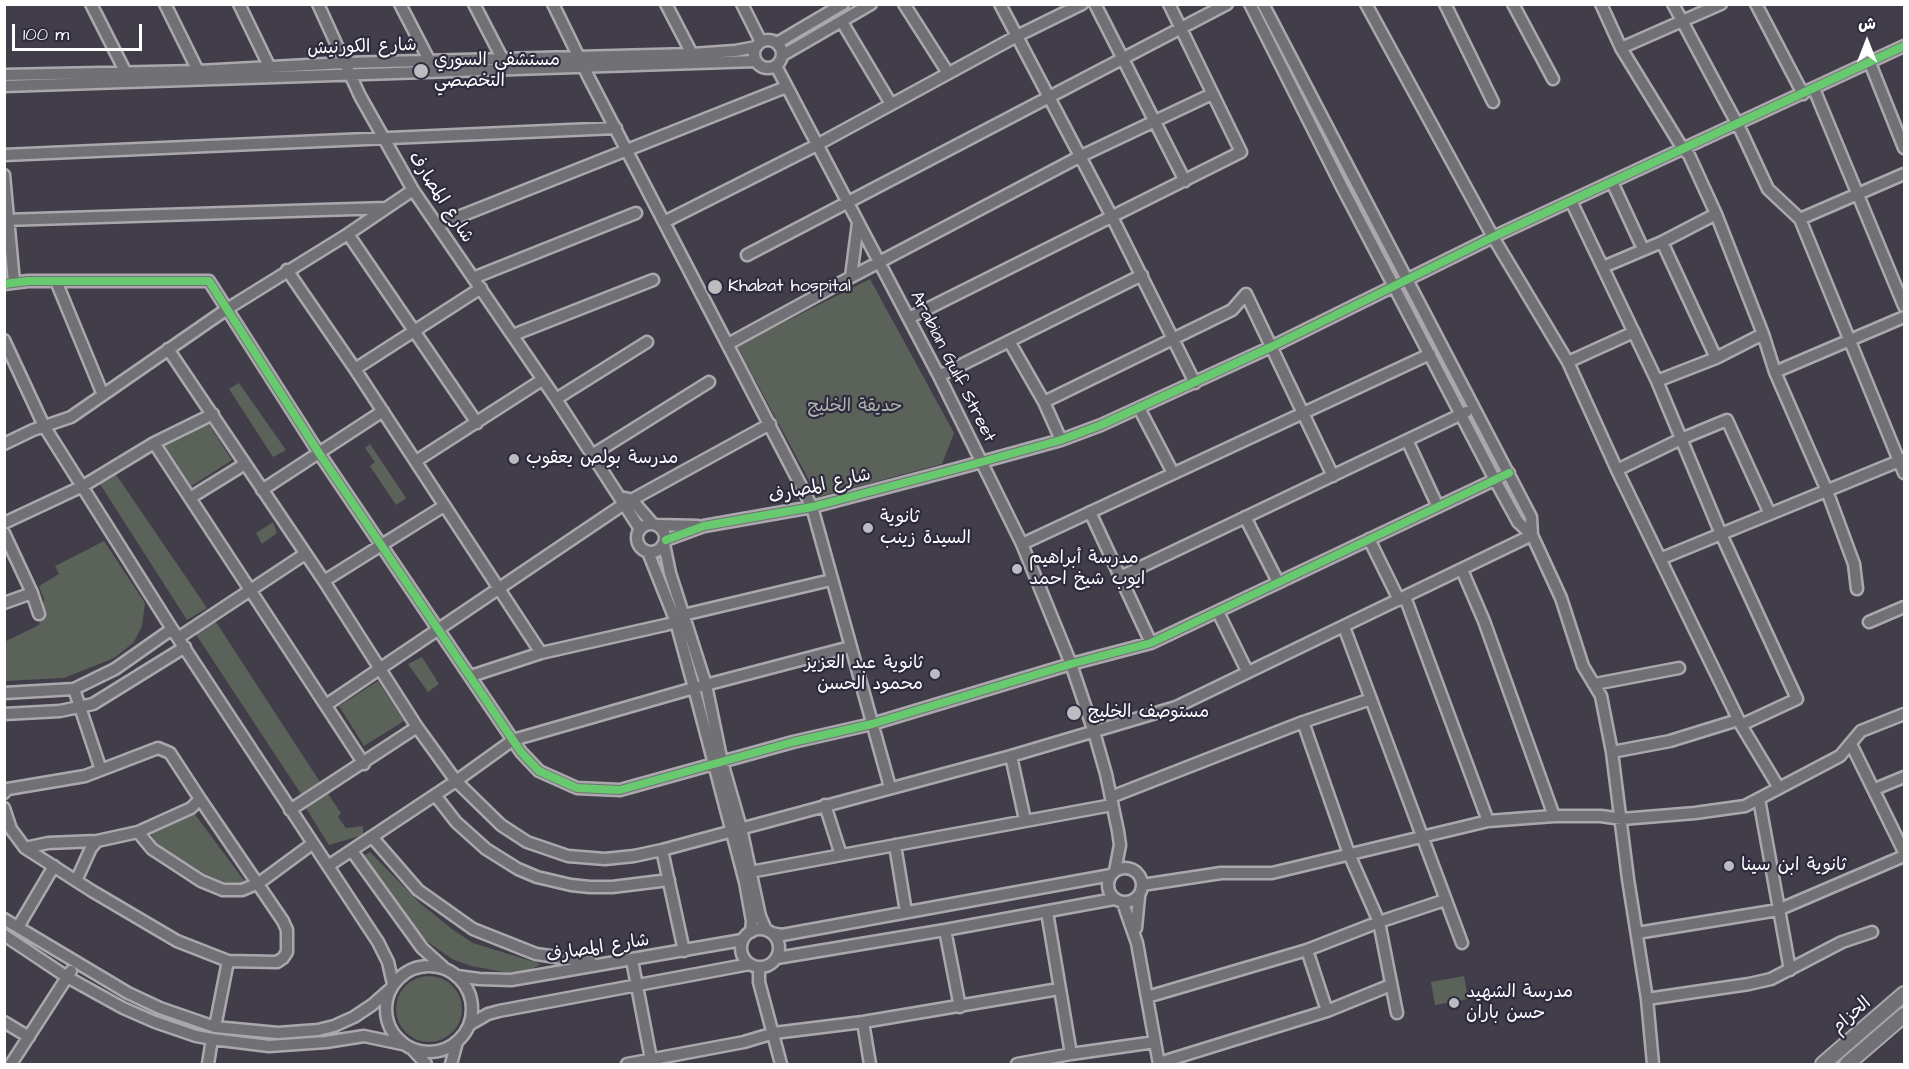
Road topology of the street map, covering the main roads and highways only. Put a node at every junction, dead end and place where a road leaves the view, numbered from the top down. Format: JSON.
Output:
{"nodes":[{"id":1,"x":1905,"y":994,"type":"edge"},
{"id":2,"x":1905,"y":1015,"type":"edge"},
{"id":3,"x":1822,"y":1065,"type":"edge"},
{"id":4,"x":1847,"y":1065,"type":"edge"}],
"edges":[{"from":1,"to":3,"type":"main road","name":"الحزام"},
{"from":2,"to":4,"type":"main road"}]}
